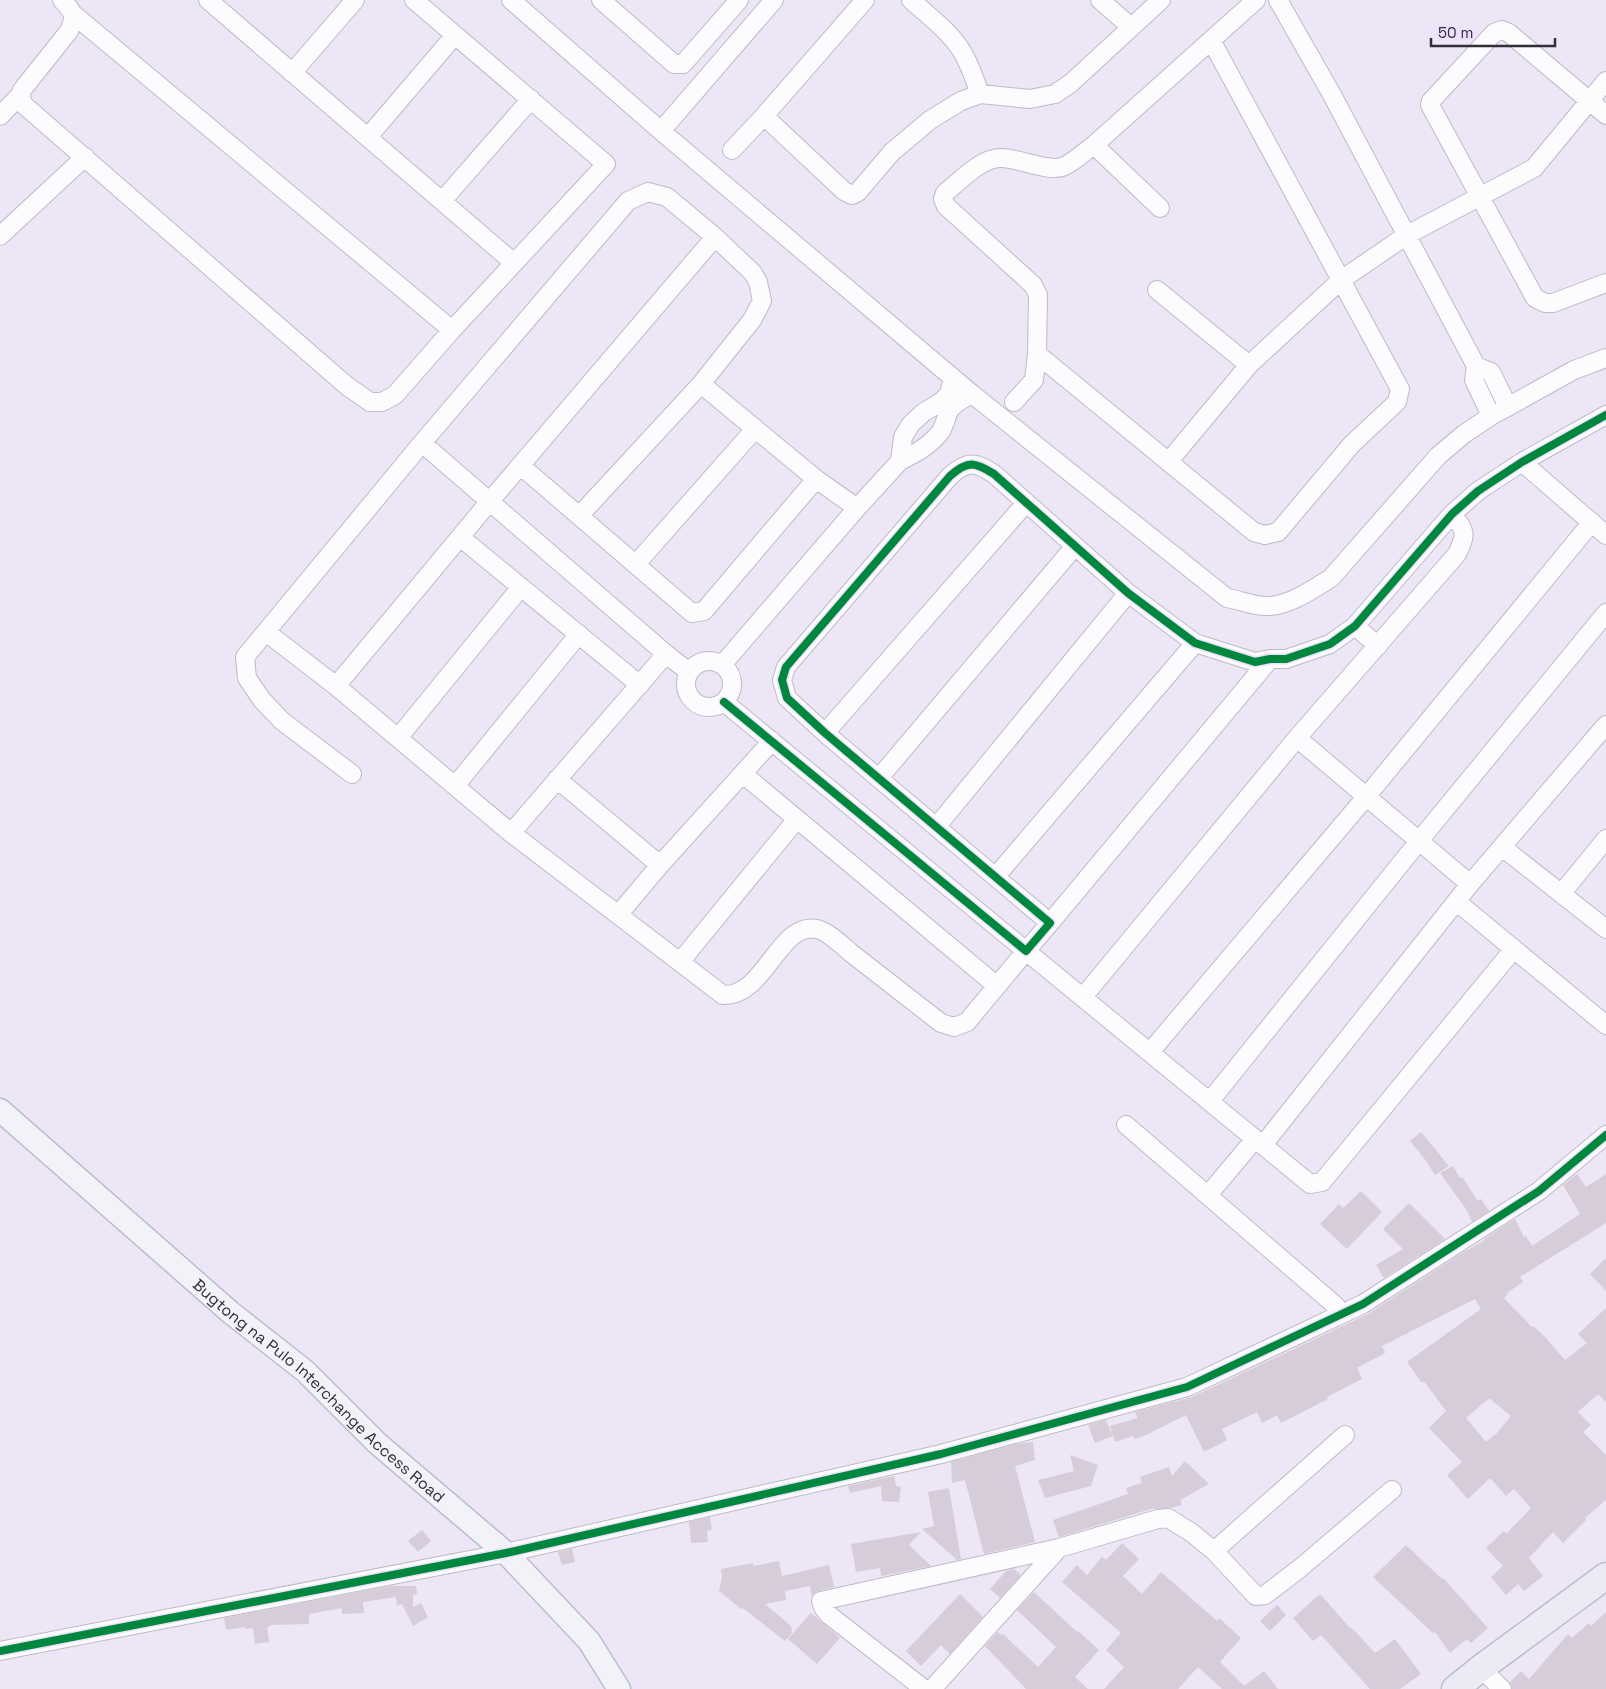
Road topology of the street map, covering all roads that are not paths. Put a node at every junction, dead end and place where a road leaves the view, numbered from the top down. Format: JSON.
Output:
{"nodes":[{"id":1,"x":355,"y":0,"type":"edge"},
{"id":2,"x":414,"y":0,"type":"edge"},
{"id":3,"x":511,"y":0,"type":"edge"},
{"id":4,"x":739,"y":0,"type":"edge"},
{"id":5,"x":774,"y":0,"type":"edge"},
{"id":6,"x":866,"y":0,"type":"edge"},
{"id":7,"x":912,"y":0,"type":"edge"},
{"id":8,"x":1100,"y":0,"type":"edge"},
{"id":9,"x":1161,"y":0,"type":"edge"},
{"id":10,"x":1256,"y":0,"type":"edge"},
{"id":11,"x":1278,"y":0,"type":"edge"},
{"id":12,"x":608,"y":2,"type":"edge"},
{"id":13,"x":219,"y":3,"type":"edge"},
{"id":14,"x":68,"y":7,"type":"edge"},
{"id":15,"x":1131,"y":27,"type":"junction"},
{"id":16,"x":455,"y":35,"type":"junction"},
{"id":17,"x":1211,"y":40,"type":"junction"},
{"id":18,"x":292,"y":73,"type":"junction"},
{"id":19,"x":1606,"y":81,"type":"edge"},
{"id":20,"x":21,"y":94,"type":"junction"},
{"id":21,"x":980,"y":94,"type":"junction"},
{"id":22,"x":531,"y":99,"type":"junction"},
{"id":23,"x":1590,"y":101,"type":"junction"},
{"id":24,"x":1606,"y":115,"type":"edge"},
{"id":25,"x":0,"y":116,"type":"edge"},
{"id":26,"x":764,"y":116,"type":"junction"},
{"id":27,"x":661,"y":131,"type":"junction"},
{"id":28,"x":368,"y":137,"type":"junction"},
{"id":29,"x":1094,"y":145,"type":"junction"},
{"id":30,"x":732,"y":150,"type":"dead end"},
{"id":31,"x":85,"y":157,"type":"junction"},
{"id":32,"x":1479,"y":196,"type":"junction"},
{"id":33,"x":442,"y":201,"type":"junction"},
{"id":34,"x":1160,"y":208,"type":"dead end"},
{"id":35,"x":1407,"y":235,"type":"junction"},
{"id":36,"x":0,"y":236,"type":"edge"},
{"id":37,"x":715,"y":237,"type":"junction"},
{"id":38,"x":514,"y":263,"type":"junction"},
{"id":39,"x":1341,"y":280,"type":"junction"},
{"id":40,"x":1606,"y":282,"type":"edge"},
{"id":41,"x":1157,"y":290,"type":"dead end"},
{"id":42,"x":452,"y":330,"type":"junction"},
{"id":43,"x":1037,"y":354,"type":"junction"},
{"id":44,"x":1606,"y":358,"type":"edge"},
{"id":45,"x":1248,"y":365,"type":"junction"},
{"id":46,"x":1476,"y":366,"type":"junction"},
{"id":47,"x":953,"y":378,"type":"junction"},
{"id":48,"x":701,"y":384,"type":"junction"},
{"id":49,"x":972,"y":394,"type":"junction"},
{"id":50,"x":1014,"y":402,"type":"dead end"},
{"id":51,"x":1508,"y":407,"type":"junction"},
{"id":52,"x":1491,"y":416,"type":"junction"},
{"id":53,"x":1604,"y":418,"type":"edge"},
{"id":54,"x":755,"y":429,"type":"junction"},
{"id":55,"x":422,"y":443,"type":"junction"},
{"id":56,"x":900,"y":461,"type":"junction"},
{"id":57,"x":1168,"y":461,"type":"junction"},
{"id":58,"x":1522,"y":462,"type":"junction"},
{"id":59,"x":521,"y":466,"type":"junction"},
{"id":60,"x":816,"y":479,"type":"junction"},
{"id":61,"x":490,"y":501,"type":"junction"},
{"id":62,"x":1026,"y":503,"type":"junction"},
{"id":63,"x":857,"y":508,"type":"junction"},
{"id":64,"x":1452,"y":514,"type":"junction"},
{"id":65,"x":579,"y":516,"type":"junction"},
{"id":66,"x":1592,"y":522,"type":"junction"},
{"id":67,"x":1606,"y":534,"type":"edge"},
{"id":68,"x":460,"y":537,"type":"junction"},
{"id":69,"x":1075,"y":546,"type":"junction"},
{"id":70,"x":636,"y":564,"type":"junction"},
{"id":71,"x":522,"y":587,"type":"junction"},
{"id":72,"x":1128,"y":593,"type":"junction"},
{"id":73,"x":1606,"y":614,"type":"edge"},
{"id":74,"x":1355,"y":626,"type":"junction"},
{"id":75,"x":266,"y":632,"type":"junction"},
{"id":76,"x":579,"y":634,"type":"junction"},
{"id":77,"x":1195,"y":643,"type":"junction"},
{"id":78,"x":1378,"y":646,"type":"junction"},
{"id":79,"x":666,"y":654,"type":"junction"},
{"id":80,"x":1270,"y":659,"type":"junction"},
{"id":81,"x":722,"y":665,"type":"junction"},
{"id":82,"x":689,"y":672,"type":"junction"},
{"id":83,"x":640,"y":685,"type":"junction"},
{"id":84,"x":336,"y":686,"type":"junction"},
{"id":85,"x":724,"y":702,"type":"junction"},
{"id":86,"x":1606,"y":725,"type":"edge"},
{"id":87,"x":825,"y":732,"type":"junction"},
{"id":88,"x":398,"y":738,"type":"junction"},
{"id":89,"x":1296,"y":738,"type":"junction"},
{"id":90,"x":772,"y":742,"type":"junction"},
{"id":91,"x":352,"y":774,"type":"dead end"},
{"id":92,"x":743,"y":774,"type":"junction"},
{"id":93,"x":879,"y":778,"type":"junction"},
{"id":94,"x":558,"y":779,"type":"junction"},
{"id":95,"x":455,"y":786,"type":"junction"},
{"id":96,"x":1366,"y":797,"type":"junction"},
{"id":97,"x":797,"y":819,"type":"junction"},
{"id":98,"x":937,"y":826,"type":"junction"},
{"id":99,"x":511,"y":834,"type":"junction"},
{"id":100,"x":1606,"y":839,"type":"edge"},
{"id":101,"x":1419,"y":841,"type":"junction"},
{"id":102,"x":1502,"y":847,"type":"junction"},
{"id":103,"x":660,"y":865,"type":"junction"},
{"id":104,"x":996,"y":876,"type":"junction"},
{"id":105,"x":1470,"y":884,"type":"junction"},
{"id":106,"x":1561,"y":894,"type":"junction"},
{"id":107,"x":1457,"y":902,"type":"junction"},
{"id":108,"x":618,"y":915,"type":"junction"},
{"id":109,"x":1050,"y":923,"type":"junction"},
{"id":110,"x":1606,"y":929,"type":"edge"},
{"id":111,"x":1513,"y":950,"type":"junction"},
{"id":112,"x":1026,"y":951,"type":"junction"},
{"id":113,"x":680,"y":962,"type":"junction"},
{"id":114,"x":997,"y":986,"type":"junction"},
{"id":115,"x":1082,"y":997,"type":"junction"},
{"id":116,"x":1606,"y":1025,"type":"edge"},
{"id":117,"x":1150,"y":1052,"type":"junction"},
{"id":118,"x":1210,"y":1101,"type":"junction"},
{"id":119,"x":0,"y":1110,"type":"edge"},
{"id":120,"x":1126,"y":1124,"type":"dead end"},
{"id":121,"x":1606,"y":1135,"type":"edge"},
{"id":122,"x":1259,"y":1142,"type":"junction"},
{"id":123,"x":1208,"y":1195,"type":"junction"},
{"id":124,"x":1336,"y":1306,"type":"dead end"},
{"id":125,"x":1345,"y":1435,"type":"dead end"},
{"id":126,"x":1392,"y":1490,"type":"dead end"},
{"id":127,"x":1059,"y":1548,"type":"junction"},
{"id":128,"x":1214,"y":1551,"type":"junction"},
{"id":129,"x":506,"y":1553,"type":"junction"},
{"id":130,"x":1606,"y":1576,"type":"edge"},
{"id":131,"x":0,"y":1651,"type":"edge"},
{"id":132,"x":1481,"y":1668,"type":"junction"},
{"id":133,"x":619,"y":1689,"type":"edge"},
{"id":134,"x":924,"y":1689,"type":"edge"},
{"id":135,"x":932,"y":1689,"type":"edge"},
{"id":136,"x":1455,"y":1689,"type":"edge"},
{"id":137,"x":1502,"y":1689,"type":"edge"}],
"edges":[{"from":1,"to":18,"type":"street"},
{"from":2,"to":16,"type":"street"},
{"from":3,"to":27,"type":"street"},
{"from":4,"to":12,"type":"street"},
{"from":5,"to":27,"type":"street"},
{"from":6,"to":26,"type":"street"},
{"from":7,"to":21,"type":"street"},
{"from":8,"to":15,"type":"street"},
{"from":9,"to":15,"type":"street"},
{"from":10,"to":17,"type":"street"},
{"from":11,"to":35,"type":"street"},
{"from":13,"to":18,"type":"street"},
{"from":14,"to":20,"type":"street"},
{"from":14,"to":42,"type":"street"},
{"from":15,"to":21,"type":"street"},
{"from":16,"to":22,"type":"street"},
{"from":16,"to":28,"type":"street"},
{"from":17,"to":29,"type":"street"},
{"from":17,"to":39,"type":"street"},
{"from":18,"to":28,"type":"street"},
{"from":19,"to":23,"type":"street"},
{"from":20,"to":25,"type":"street"},
{"from":20,"to":31,"type":"street"},
{"from":21,"to":26,"type":"street"},
{"from":22,"to":33,"type":"street"},
{"from":22,"to":38,"type":"street"},
{"from":23,"to":24,"type":"street"},
{"from":23,"to":32,"type":"street"},
{"from":23,"to":32,"type":"street"},
{"from":26,"to":30,"type":"street"},
{"from":27,"to":47,"type":"street"},
{"from":28,"to":33,"type":"street"},
{"from":29,"to":34,"type":"street"},
{"from":29,"to":43,"type":"street"},
{"from":31,"to":36,"type":"street"},
{"from":31,"to":42,"type":"street"},
{"from":32,"to":35,"type":"street"},
{"from":32,"to":40,"type":"street"},
{"from":33,"to":38,"type":"street"},
{"from":35,"to":39,"type":"street"},
{"from":35,"to":46,"type":"street"},
{"from":37,"to":48,"type":"street"},
{"from":37,"to":55,"type":"street"},
{"from":37,"to":59,"type":"street"},
{"from":38,"to":42,"type":"street"},
{"from":39,"to":45,"type":"street"},
{"from":39,"to":57,"type":"street"},
{"from":41,"to":45,"type":"street"},
{"from":43,"to":50,"type":"street"},
{"from":43,"to":57,"type":"street"},
{"from":44,"to":51,"type":"street"},
{"from":45,"to":57,"type":"street"},
{"from":46,"to":51,"type":"street"},
{"from":46,"to":52,"type":"street"},
{"from":47,"to":49,"type":"street"},
{"from":47,"to":56,"type":"street"},
{"from":48,"to":54,"type":"street"},
{"from":48,"to":65,"type":"street"},
{"from":49,"to":52,"type":"street"},
{"from":49,"to":56,"type":"street"},
{"from":51,"to":52,"type":"street"},
{"from":53,"to":58,"type":"street"},
{"from":54,"to":60,"type":"street"},
{"from":54,"to":70,"type":"street"},
{"from":55,"to":61,"type":"street"},
{"from":55,"to":75,"type":"street"},
{"from":56,"to":63,"type":"street"},
{"from":58,"to":64,"type":"street"},
{"from":58,"to":66,"type":"street"},
{"from":59,"to":61,"type":"street"},
{"from":59,"to":65,"type":"street"},
{"from":60,"to":63,"type":"street"},
{"from":60,"to":70,"type":"street"},
{"from":61,"to":68,"type":"street"},
{"from":61,"to":79,"type":"street"},
{"from":62,"to":69,"type":"street"},
{"from":62,"to":87,"type":"street"},
{"from":62,"to":87,"type":"street"},
{"from":63,"to":81,"type":"street"},
{"from":64,"to":74,"type":"street"},
{"from":64,"to":78,"type":"street"},
{"from":65,"to":70,"type":"street"},
{"from":66,"to":67,"type":"street"},
{"from":66,"to":96,"type":"street"},
{"from":68,"to":71,"type":"street"},
{"from":68,"to":84,"type":"street"},
{"from":69,"to":72,"type":"street"},
{"from":69,"to":93,"type":"street"},
{"from":71,"to":76,"type":"street"},
{"from":71,"to":88,"type":"street"},
{"from":72,"to":77,"type":"street"},
{"from":72,"to":98,"type":"street"},
{"from":73,"to":101,"type":"street"},
{"from":74,"to":78,"type":"street"},
{"from":74,"to":80,"type":"street"},
{"from":75,"to":84,"type":"street"},
{"from":75,"to":91,"type":"street"},
{"from":76,"to":83,"type":"street"},
{"from":76,"to":95,"type":"street"},
{"from":77,"to":80,"type":"street"},
{"from":77,"to":104,"type":"street"},
{"from":78,"to":89,"type":"street"},
{"from":79,"to":82,"type":"street"},
{"from":79,"to":83,"type":"street"},
{"from":80,"to":109,"type":"street"},
{"from":81,"to":82,"type":"street"},
{"from":81,"to":85,"type":"street"},
{"from":82,"to":85,"type":"street"},
{"from":83,"to":94,"type":"street"},
{"from":84,"to":88,"type":"street"},
{"from":85,"to":90,"type":"street"},
{"from":86,"to":102,"type":"street"},
{"from":87,"to":93,"type":"street"},
{"from":88,"to":95,"type":"street"},
{"from":89,"to":96,"type":"street"},
{"from":89,"to":115,"type":"street"},
{"from":90,"to":92,"type":"street"},
{"from":90,"to":112,"type":"street"},
{"from":92,"to":97,"type":"street"},
{"from":92,"to":103,"type":"street"},
{"from":93,"to":98,"type":"street"},
{"from":94,"to":99,"type":"street"},
{"from":94,"to":103,"type":"street"},
{"from":95,"to":99,"type":"street"},
{"from":96,"to":101,"type":"street"},
{"from":96,"to":117,"type":"street"},
{"from":97,"to":113,"type":"street"},
{"from":97,"to":114,"type":"street"},
{"from":98,"to":104,"type":"street"},
{"from":99,"to":108,"type":"street"},
{"from":100,"to":106,"type":"street"},
{"from":101,"to":105,"type":"street"},
{"from":101,"to":118,"type":"street"},
{"from":102,"to":105,"type":"street"},
{"from":102,"to":106,"type":"street"},
{"from":103,"to":108,"type":"street"},
{"from":104,"to":109,"type":"street"},
{"from":105,"to":107,"type":"street"},
{"from":106,"to":110,"type":"street"},
{"from":107,"to":111,"type":"street"},
{"from":107,"to":122,"type":"street"},
{"from":108,"to":113,"type":"street"},
{"from":109,"to":112,"type":"street"},
{"from":111,"to":116,"type":"street"},
{"from":111,"to":122,"type":"street"},
{"from":112,"to":114,"type":"street"},
{"from":112,"to":115,"type":"street"},
{"from":113,"to":114,"type":"street"},
{"from":115,"to":117,"type":"street"},
{"from":117,"to":118,"type":"street"},
{"from":118,"to":122,"type":"street"},
{"from":119,"to":129,"type":"main road","name":"Bugtong na Pulo Interchange Access Road"},
{"from":120,"to":123,"type":"street"},
{"from":121,"to":129,"type":"street"},
{"from":122,"to":123,"type":"street"},
{"from":123,"to":124,"type":"street"},
{"from":125,"to":128,"type":"street"},
{"from":126,"to":128,"type":"street"},
{"from":127,"to":128,"type":"street"},
{"from":127,"to":134,"type":"street"},
{"from":127,"to":135,"type":"street"},
{"from":129,"to":131,"type":"street"},
{"from":129,"to":133,"type":"main road","name":"Bugtong na Pulo Interchange Access Road"},
{"from":130,"to":132,"type":"highway"},
{"from":132,"to":136,"type":"highway"},
{"from":132,"to":137,"type":"street"}]}
